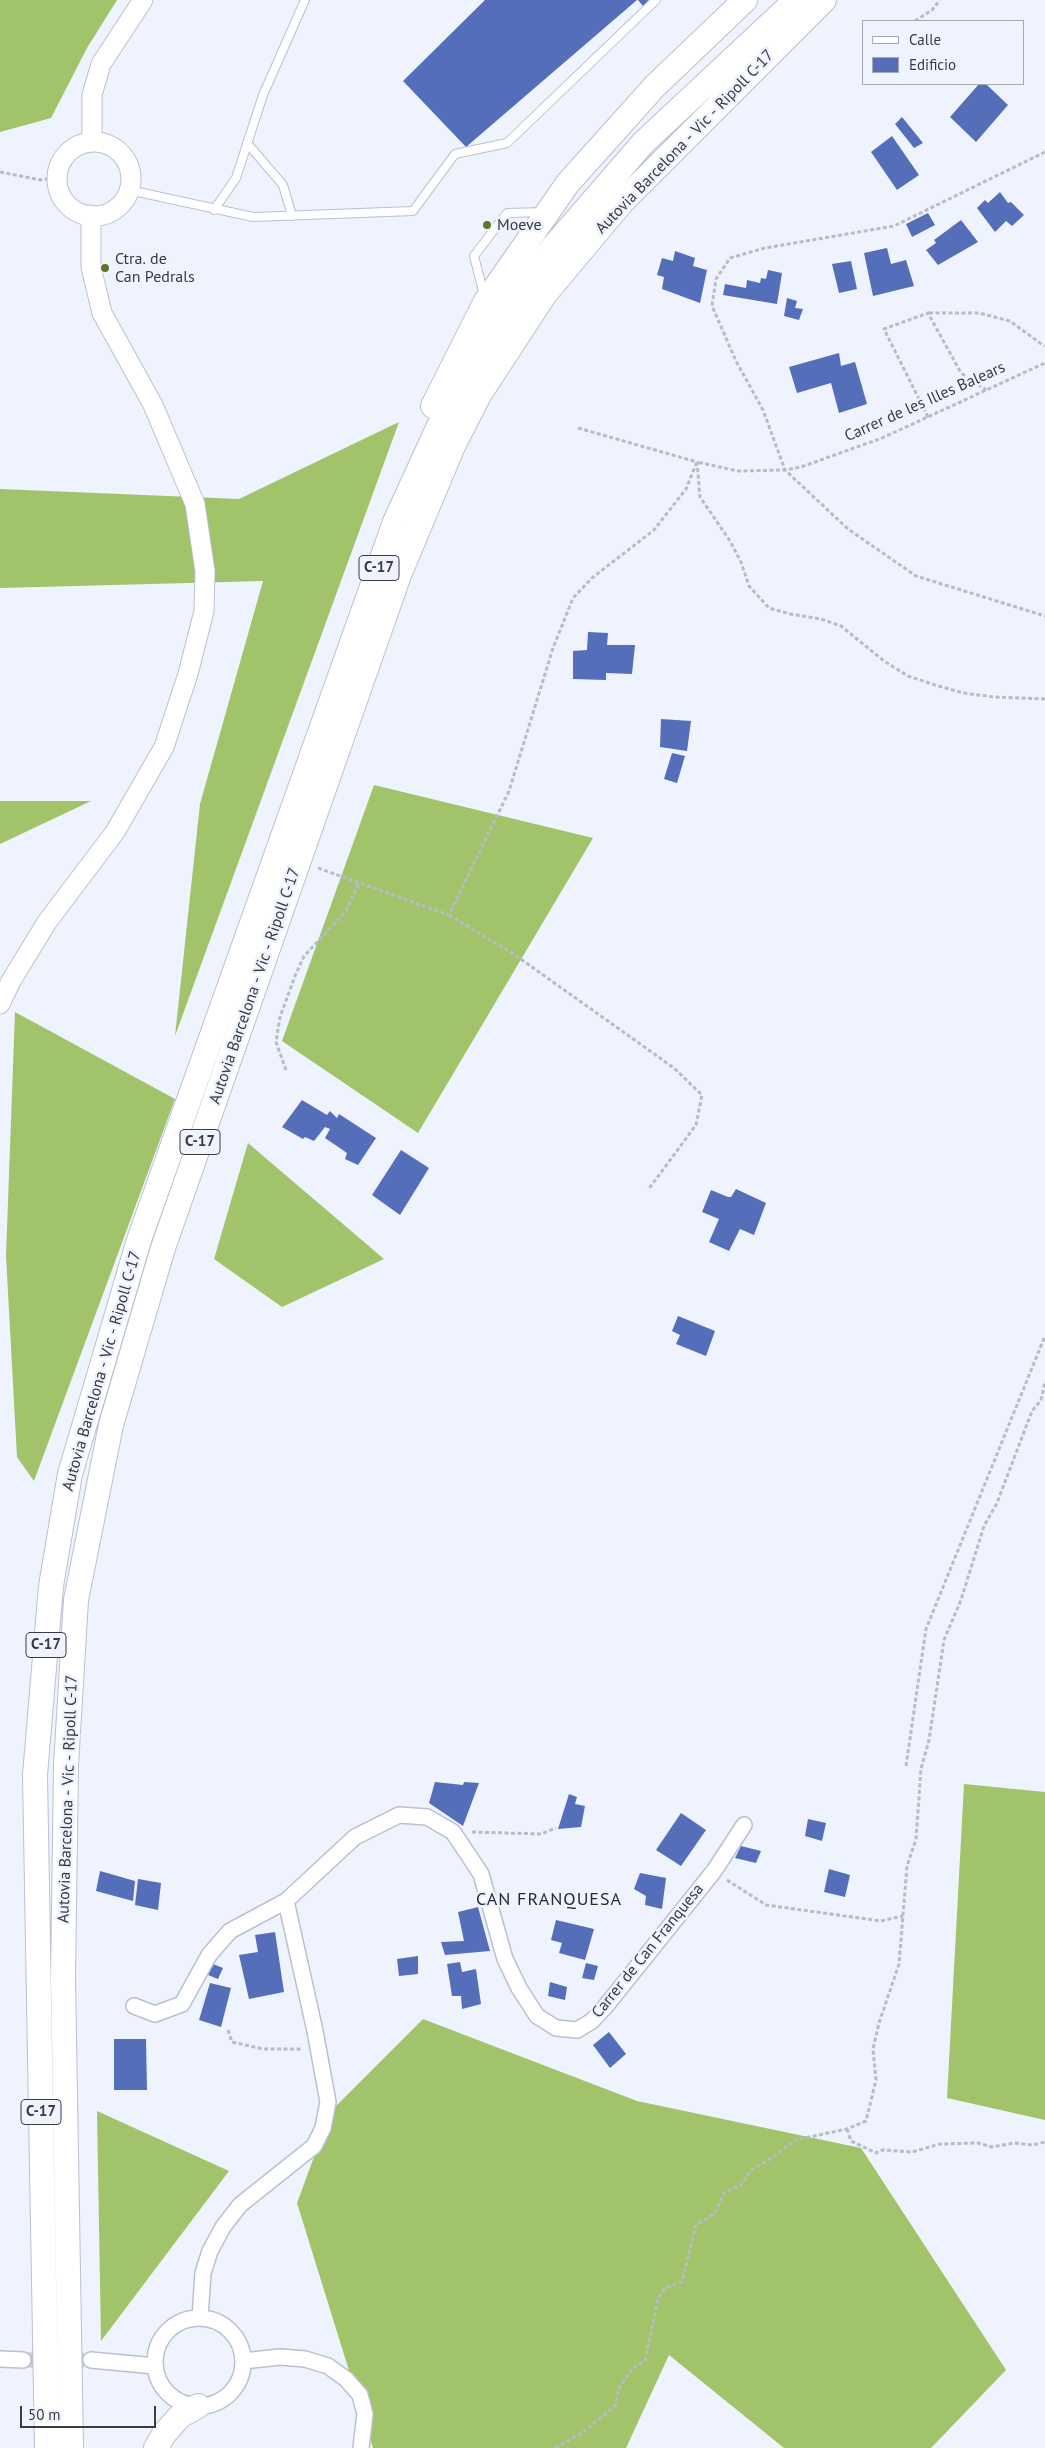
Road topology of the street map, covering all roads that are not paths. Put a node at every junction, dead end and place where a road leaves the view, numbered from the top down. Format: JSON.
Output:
{"nodes":[{"id":1,"x":143,"y":0,"type":"edge"},
{"id":2,"x":305,"y":0,"type":"edge"},
{"id":3,"x":656,"y":0,"type":"edge"},
{"id":4,"x":745,"y":0,"type":"edge"},
{"id":5,"x":796,"y":0,"type":"edge"},
{"id":6,"x":824,"y":0,"type":"edge"},
{"id":7,"x":92,"y":142,"type":"junction"},
{"id":8,"x":247,"y":144,"type":"junction"},
{"id":9,"x":129,"y":190,"type":"junction"},
{"id":10,"x":214,"y":210,"type":"junction"},
{"id":11,"x":548,"y":212,"type":"junction"},
{"id":12,"x":91,"y":215,"type":"junction"},
{"id":13,"x":292,"y":216,"type":"junction"},
{"id":14,"x":486,"y":301,"type":"junction"},
{"id":15,"x":395,"y":522,"type":"junction"},
{"id":16,"x":0,"y":1004,"type":"edge"},
{"id":17,"x":744,"y":1825,"type":"dead end"},
{"id":18,"x":286,"y":1901,"type":"junction"},
{"id":19,"x":134,"y":2006,"type":"dead end"},
{"id":20,"x":200,"y":2318,"type":"junction"},
{"id":21,"x":0,"y":2359,"type":"edge"},
{"id":22,"x":22,"y":2360,"type":"tunnel mouth"},
{"id":23,"x":91,"y":2360,"type":"tunnel mouth"},
{"id":24,"x":243,"y":2361,"type":"junction"},
{"id":25,"x":155,"y":2366,"type":"junction"},
{"id":26,"x":198,"y":2406,"type":"junction"},
{"id":27,"x":47,"y":2448,"type":"edge"},
{"id":28,"x":71,"y":2448,"type":"edge"},
{"id":29,"x":156,"y":2448,"type":"edge"},
{"id":30,"x":361,"y":2448,"type":"edge"}],
"edges":[{"from":1,"to":7,"type":"street"},
{"from":2,"to":8,"type":"lane"},
{"from":3,"to":13,"type":"lane"},
{"from":4,"to":11,"type":"highway"},
{"from":5,"to":15,"type":"highway","name":"Autovia Barcelona - Vic - Ripoll C-17","number":"C-17"},
{"from":6,"to":28,"type":"highway","name":"Autovia Barcelona - Vic - Ripoll C-17","number":"C-17"},
{"from":7,"to":9,"type":"street"},
{"from":7,"to":12,"type":"street"},
{"from":8,"to":10,"type":"lane"},
{"from":8,"to":13,"type":"lane"},
{"from":9,"to":10,"type":"lane"},
{"from":9,"to":12,"type":"street"},
{"from":10,"to":13,"type":"lane"},
{"from":11,"to":14,"type":"highway"},
{"from":11,"to":14,"type":"lane"},
{"from":12,"to":16,"type":"street"},
{"from":14,"to":15,"type":"highway"},
{"from":15,"to":27,"type":"highway","name":"Autovia Barcelona - Vic - Ripoll C-17","number":"C-17"},
{"from":17,"to":18,"type":"street","name":"Carrer de Can Franquesa"},
{"from":18,"to":19,"type":"street","name":"Carrer de Can Franquesa"},
{"from":18,"to":20,"type":"street"},
{"from":20,"to":24,"type":"street"},
{"from":20,"to":25,"type":"street"},
{"from":21,"to":22,"type":"street"},
{"from":23,"to":25,"type":"street"},
{"from":24,"to":26,"type":"street"},
{"from":24,"to":30,"type":"street"},
{"from":25,"to":26,"type":"street"},
{"from":26,"to":29,"type":"highway"}]}
